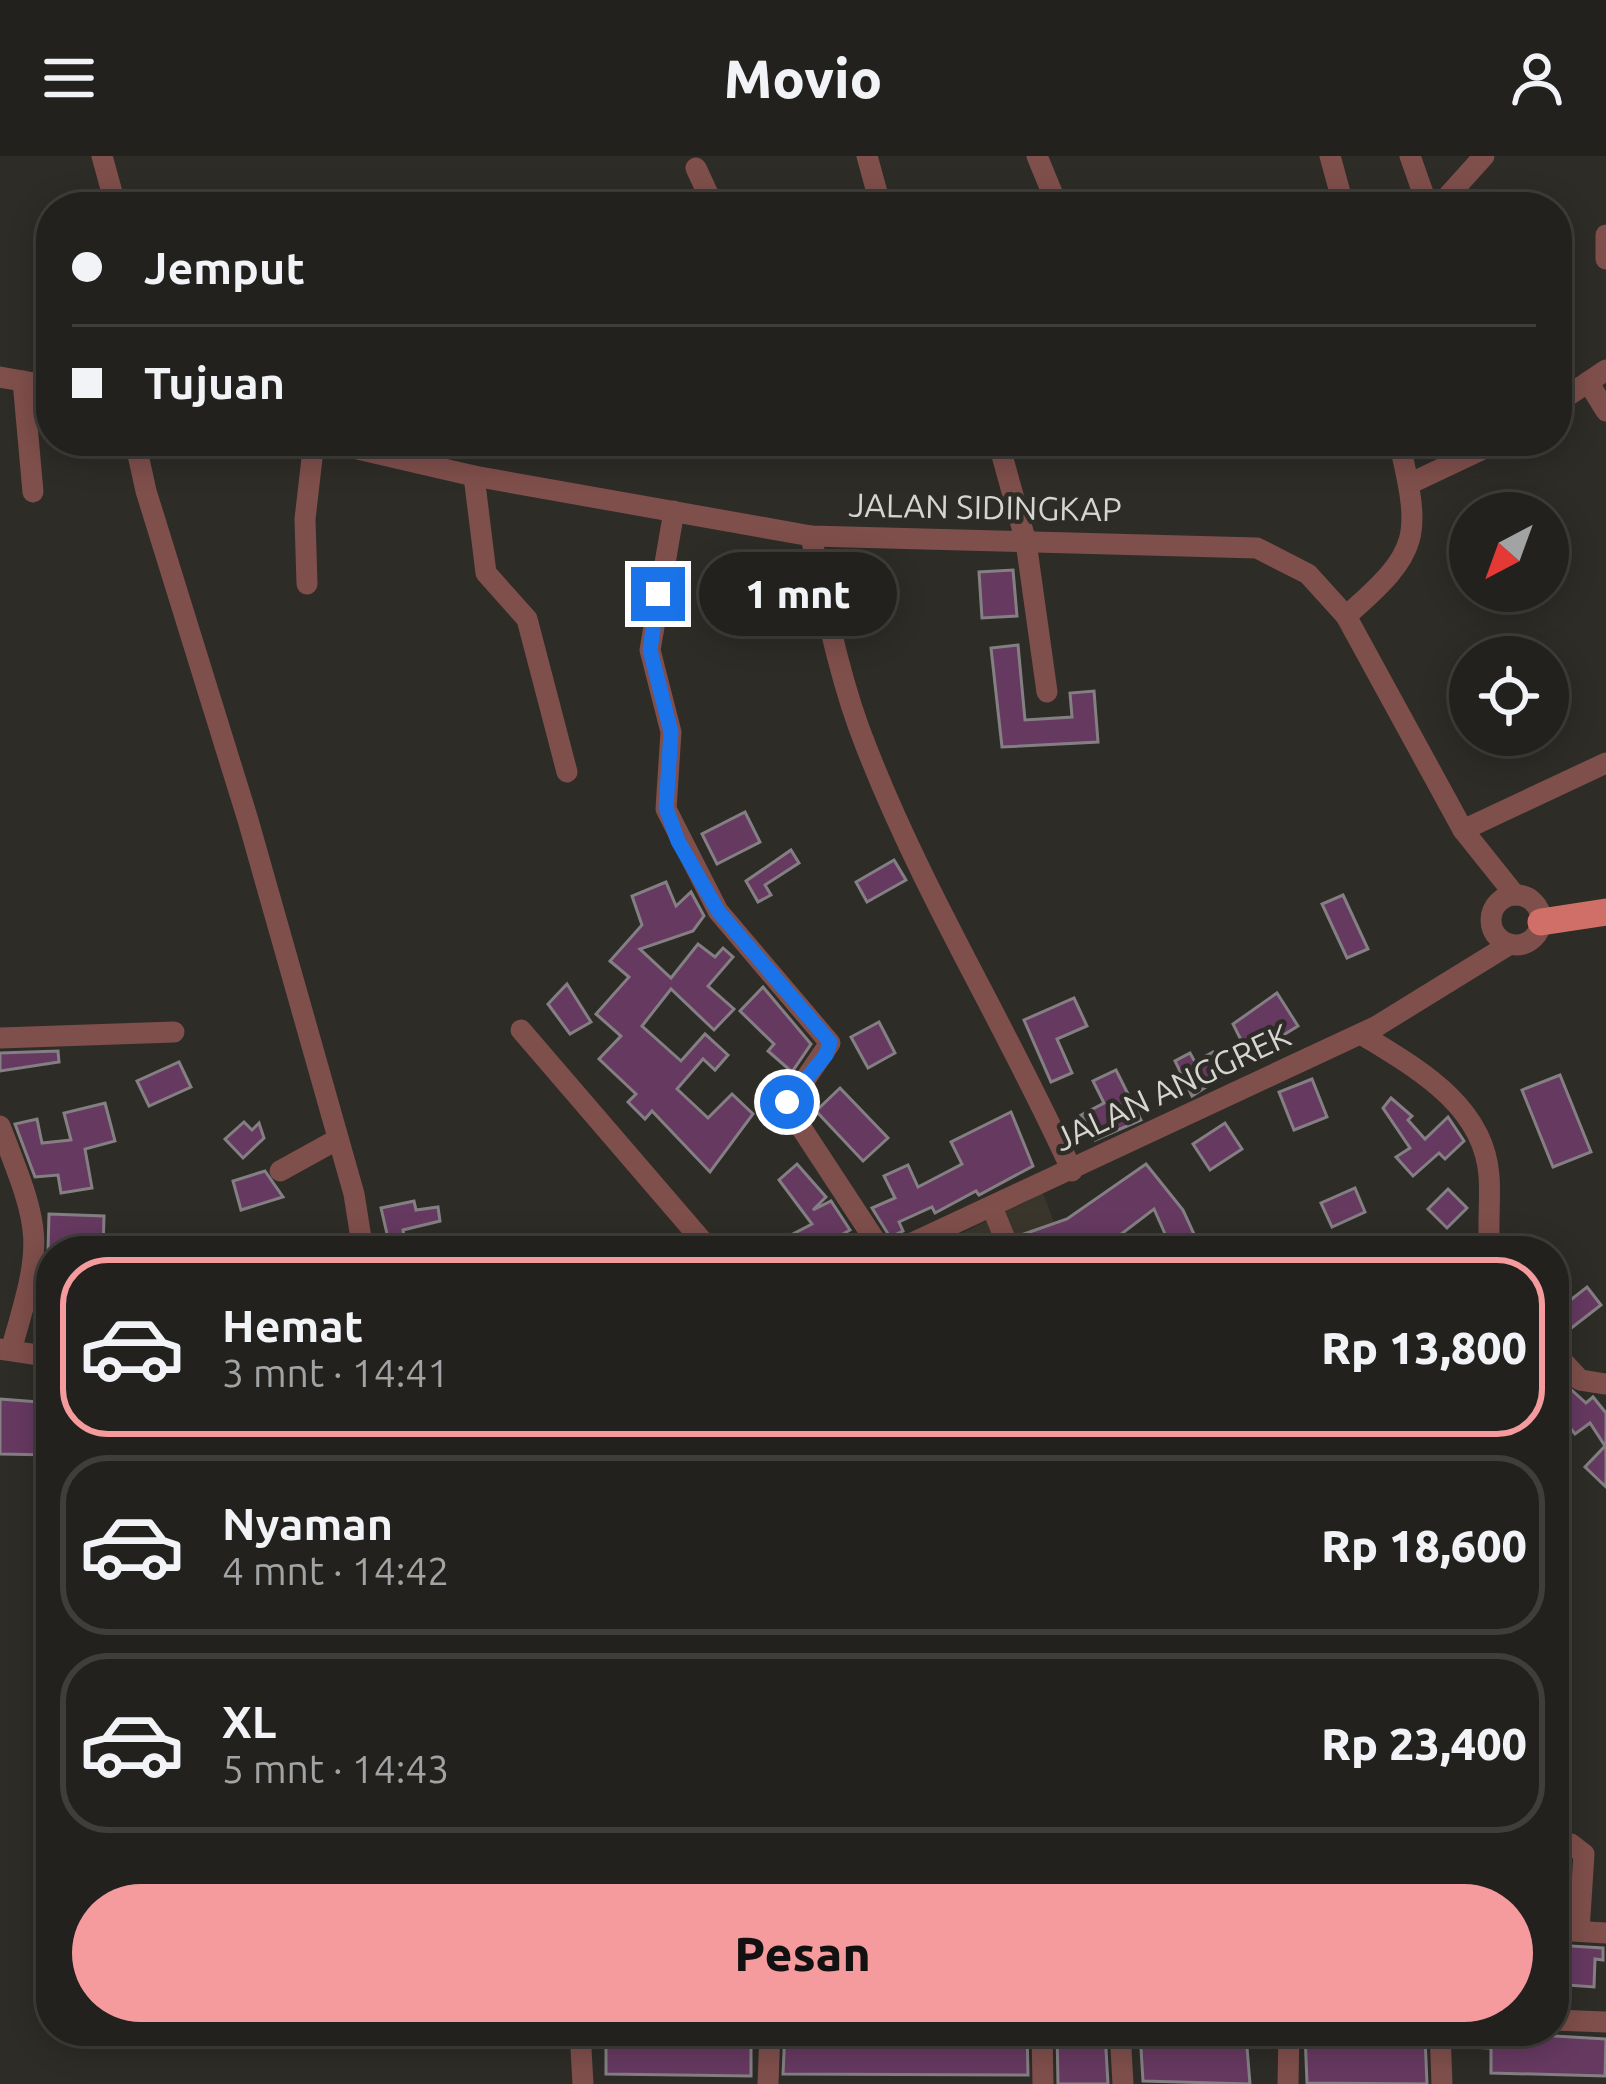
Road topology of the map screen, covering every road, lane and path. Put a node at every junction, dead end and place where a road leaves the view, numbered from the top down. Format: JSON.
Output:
{"nodes":[{"id":1,"x":102,"y":156,"type":"edge"},
{"id":2,"x":867,"y":156,"type":"edge"},
{"id":3,"x":1037,"y":156,"type":"edge"},
{"id":4,"x":1330,"y":156,"type":"edge"},
{"id":5,"x":1410,"y":156,"type":"edge"},
{"id":6,"x":1484,"y":156,"type":"edge"},
{"id":7,"x":696,"y":168,"type":"dead end"},
{"id":8,"x":112,"y":192,"type":"edge"},
{"id":9,"x":707,"y":192,"type":"edge"},
{"id":10,"x":877,"y":192,"type":"edge"},
{"id":11,"x":1052,"y":192,"type":"edge"},
{"id":12,"x":1340,"y":192,"type":"edge"},
{"id":13,"x":1423,"y":192,"type":"edge"},
{"id":14,"x":1452,"y":192,"type":"edge"},
{"id":15,"x":1606,"y":235,"type":"edge"},
{"id":16,"x":1606,"y":259,"type":"edge"},
{"id":17,"x":1597,"y":376,"type":"edge"},
{"id":18,"x":0,"y":377,"type":"edge"},
{"id":19,"x":23,"y":381,"type":"junction"},
{"id":20,"x":36,"y":383,"type":"edge"},
{"id":21,"x":1572,"y":394,"type":"edge"},
{"id":22,"x":1606,"y":411,"type":"edge"},
{"id":23,"x":138,"y":456,"type":"edge"},
{"id":24,"x":316,"y":456,"type":"edge"},
{"id":25,"x":385,"y":456,"type":"edge"},
{"id":26,"x":1002,"y":456,"type":"edge"},
{"id":27,"x":1402,"y":456,"type":"edge"},
{"id":28,"x":1468,"y":456,"type":"edge"},
{"id":29,"x":474,"y":476,"type":"junction"},
{"id":30,"x":1409,"y":484,"type":"junction"},
{"id":31,"x":33,"y":492,"type":"dead end"},
{"id":32,"x":674,"y":511,"type":"junction"},
{"id":33,"x":811,"y":536,"type":"junction"},
{"id":34,"x":1026,"y":542,"type":"junction"},
{"id":35,"x":307,"y":584,"type":"dead end"},
{"id":36,"x":1346,"y":616,"type":"junction"},
{"id":37,"x":1047,"y":692,"type":"dead end"},
{"id":38,"x":1606,"y":764,"type":"edge"},
{"id":39,"x":567,"y":772,"type":"dead end"},
{"id":40,"x":1463,"y":830,"type":"junction"},
{"id":41,"x":1531,"y":909,"type":"junction"},
{"id":42,"x":1606,"y":912,"type":"edge"},
{"id":43,"x":1502,"y":937,"type":"junction"},
{"id":44,"x":521,"y":1030,"type":"dead end"},
{"id":45,"x":175,"y":1032,"type":"dead end"},
{"id":46,"x":1361,"y":1034,"type":"junction"},
{"id":47,"x":0,"y":1037,"type":"edge"},
{"id":48,"x":0,"y":1126,"type":"edge"},
{"id":49,"x":338,"y":1139,"type":"junction"},
{"id":50,"x":280,"y":1171,"type":"dead end"},
{"id":51,"x":1072,"y":1171,"type":"junction"},
{"id":52,"x":992,"y":1208,"type":"junction"},
{"id":53,"x":360,"y":1236,"type":"edge"},
{"id":54,"x":698,"y":1236,"type":"edge"},
{"id":55,"x":872,"y":1236,"type":"edge"},
{"id":56,"x":929,"y":1236,"type":"edge"},
{"id":57,"x":1004,"y":1236,"type":"edge"},
{"id":58,"x":1489,"y":1236,"type":"edge"},
{"id":59,"x":36,"y":1242,"type":"edge"},
{"id":60,"x":36,"y":1253,"type":"edge"},
{"id":61,"x":5,"y":1349,"type":"edge"},
{"id":62,"x":36,"y":1355,"type":"edge"},
{"id":63,"x":1569,"y":1368,"type":"edge"},
{"id":64,"x":1606,"y":1384,"type":"edge"},
{"id":65,"x":1569,"y":1844,"type":"edge"},
{"id":66,"x":1569,"y":1931,"type":"edge"},
{"id":67,"x":1579,"y":1931,"type":"junction"},
{"id":68,"x":1606,"y":1933,"type":"edge"},
{"id":69,"x":1569,"y":2021,"type":"edge"},
{"id":70,"x":1606,"y":2022,"type":"edge"},
{"id":71,"x":581,"y":2046,"type":"edge"},
{"id":72,"x":769,"y":2046,"type":"edge"},
{"id":73,"x":1042,"y":2046,"type":"edge"},
{"id":74,"x":1121,"y":2046,"type":"edge"},
{"id":75,"x":1289,"y":2046,"type":"edge"},
{"id":76,"x":1441,"y":2046,"type":"edge"},
{"id":77,"x":583,"y":2084,"type":"edge"},
{"id":78,"x":768,"y":2084,"type":"edge"},
{"id":79,"x":1043,"y":2084,"type":"edge"},
{"id":80,"x":1123,"y":2084,"type":"edge"},
{"id":81,"x":1288,"y":2084,"type":"edge"},
{"id":82,"x":1442,"y":2084,"type":"edge"}],
"edges":[{"from":1,"to":8,"type":"street"},
{"from":2,"to":10,"type":"street"},
{"from":3,"to":11,"type":"street"},
{"from":4,"to":12,"type":"street"},
{"from":5,"to":13,"type":"street"},
{"from":6,"to":14,"type":"street"},
{"from":7,"to":9,"type":"street"},
{"from":15,"to":16,"type":"street"},
{"from":17,"to":21,"type":"street"},
{"from":17,"to":22,"type":"street"},
{"from":18,"to":19,"type":"street"},
{"from":19,"to":20,"type":"street"},
{"from":19,"to":31,"type":"street"},
{"from":23,"to":49,"type":"street"},
{"from":24,"to":35,"type":"street"},
{"from":25,"to":29,"type":"street","name":"JALAN SIDINGKAP"},
{"from":26,"to":34,"type":"street"},
{"from":27,"to":30,"type":"street"},
{"from":28,"to":30,"type":"street"},
{"from":29,"to":32,"type":"street","name":"JALAN SIDINGKAP"},
{"from":29,"to":39,"type":"street"},
{"from":30,"to":36,"type":"street"},
{"from":32,"to":33,"type":"street","name":"JALAN SIDINGKAP"},
{"from":32,"to":55,"type":"street"},
{"from":33,"to":34,"type":"street","name":"JALAN SIDINGKAP"},
{"from":33,"to":51,"type":"street"},
{"from":34,"to":36,"type":"street","name":"JALAN SIDINGKAP"},
{"from":34,"to":37,"type":"street"},
{"from":36,"to":40,"type":"street","name":"JALAN SIDINGKAP"},
{"from":38,"to":40,"type":"street"},
{"from":40,"to":41,"type":"street","name":"JALAN SIDINGKAP"},
{"from":41,"to":42,"type":"main road"},
{"from":41,"to":43,"type":"street"},
{"from":41,"to":43,"type":"street"},
{"from":43,"to":46,"type":"street","name":"JALAN ANGGREK"},
{"from":44,"to":54,"type":"street"},
{"from":45,"to":47,"type":"street"},
{"from":46,"to":51,"type":"street","name":"JALAN ANGGREK"},
{"from":46,"to":58,"type":"street"},
{"from":48,"to":59,"type":"street"},
{"from":49,"to":50,"type":"street"},
{"from":49,"to":53,"type":"street"},
{"from":51,"to":52,"type":"street","name":"JALAN ANGGREK"},
{"from":52,"to":56,"type":"street","name":"JALAN ANGGREK"},
{"from":52,"to":57,"type":"street"},
{"from":60,"to":61,"type":"street"},
{"from":61,"to":62,"type":"street"},
{"from":63,"to":64,"type":"street"},
{"from":65,"to":67,"type":"street"},
{"from":66,"to":67,"type":"street"},
{"from":67,"to":68,"type":"street"},
{"from":69,"to":70,"type":"street"},
{"from":71,"to":77,"type":"street"},
{"from":72,"to":78,"type":"street"},
{"from":73,"to":79,"type":"street"},
{"from":74,"to":80,"type":"street"},
{"from":75,"to":81,"type":"street"},
{"from":76,"to":82,"type":"street"}]}
